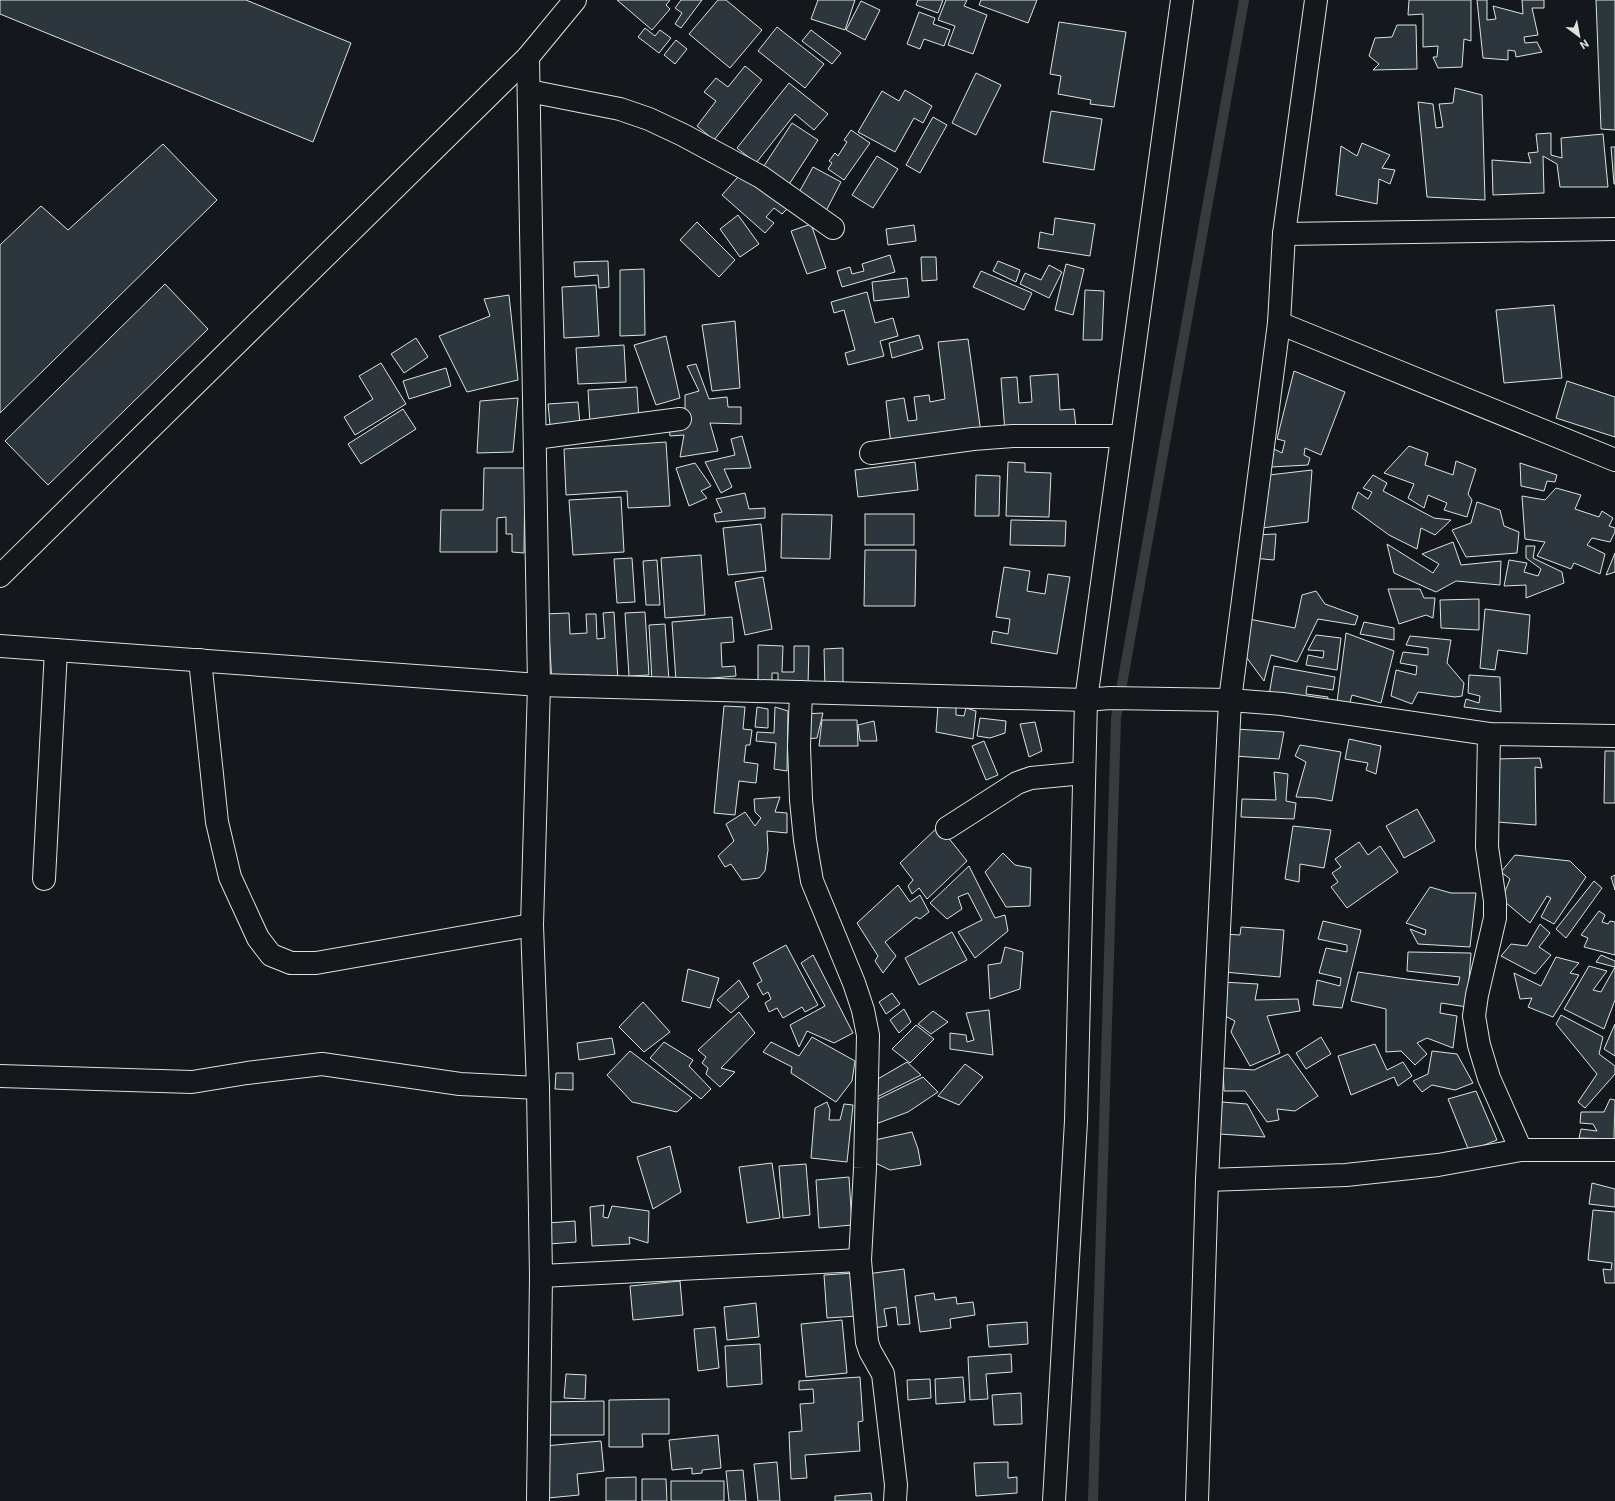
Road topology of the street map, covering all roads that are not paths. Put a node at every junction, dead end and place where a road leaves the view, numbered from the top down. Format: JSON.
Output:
{"nodes":[{"id":1,"x":575,"y":0,"type":"edge"},
{"id":2,"x":1316,"y":0,"type":"edge"},
{"id":3,"x":1182,"y":1,"type":"edge"},
{"id":4,"x":528,"y":57,"type":"junction"},
{"id":5,"x":529,"y":91,"type":"junction"},
{"id":6,"x":833,"y":228,"type":"dead end"},
{"id":7,"x":1615,"y":229,"type":"edge"},
{"id":8,"x":1284,"y":234,"type":"junction"},
{"id":9,"x":1279,"y":323,"type":"junction"},
{"id":10,"x":680,"y":419,"type":"dead end"},
{"id":11,"x":1122,"y":436,"type":"junction"},
{"id":12,"x":535,"y":438,"type":"junction"},
{"id":13,"x":871,"y":453,"type":"dead end"},
{"id":14,"x":1615,"y":460,"type":"edge"},
{"id":15,"x":0,"y":576,"type":"edge"},
{"id":16,"x":0,"y":646,"type":"edge"},
{"id":17,"x":56,"y":650,"type":"junction"},
{"id":18,"x":200,"y":660,"type":"junction"},
{"id":19,"x":539,"y":685,"type":"junction"},
{"id":20,"x":801,"y":692,"type":"junction"},
{"id":21,"x":1086,"y":700,"type":"junction"},
{"id":22,"x":1230,"y":700,"type":"junction"},
{"id":23,"x":1489,"y":734,"type":"junction"},
{"id":24,"x":1615,"y":736,"type":"edge"},
{"id":25,"x":1084,"y":773,"type":"junction"},
{"id":26,"x":947,"y":828,"type":"dead end"},
{"id":27,"x":44,"y":880,"type":"dead end"},
{"id":28,"x":532,"y":925,"type":"junction"},
{"id":29,"x":0,"y":1076,"type":"edge"},
{"id":30,"x":538,"y":1088,"type":"junction"},
{"id":31,"x":1521,"y":1150,"type":"junction"},
{"id":32,"x":1615,"y":1150,"type":"edge"},
{"id":33,"x":1208,"y":1180,"type":"junction"},
{"id":34,"x":860,"y":1260,"type":"junction"},
{"id":35,"x":541,"y":1276,"type":"junction"},
{"id":36,"x":538,"y":1501,"type":"edge"},
{"id":37,"x":895,"y":1501,"type":"edge"},
{"id":38,"x":1054,"y":1501,"type":"edge"},
{"id":39,"x":1197,"y":1501,"type":"edge"}],
"edges":[{"from":1,"to":4,"type":"street"},
{"from":2,"to":8,"type":"street"},
{"from":3,"to":11,"type":"street"},
{"from":4,"to":5,"type":"street"},
{"from":4,"to":15,"type":"street"},
{"from":5,"to":6,"type":"street"},
{"from":5,"to":12,"type":"street"},
{"from":7,"to":8,"type":"street"},
{"from":8,"to":9,"type":"street"},
{"from":9,"to":14,"type":"street"},
{"from":9,"to":22,"type":"street"},
{"from":10,"to":12,"type":"street"},
{"from":11,"to":13,"type":"street"},
{"from":11,"to":21,"type":"street"},
{"from":12,"to":19,"type":"street"},
{"from":16,"to":17,"type":"street"},
{"from":17,"to":18,"type":"street"},
{"from":17,"to":27,"type":"street"},
{"from":18,"to":19,"type":"street"},
{"from":18,"to":28,"type":"street"},
{"from":19,"to":20,"type":"street"},
{"from":19,"to":28,"type":"street"},
{"from":20,"to":21,"type":"street"},
{"from":20,"to":34,"type":"street"},
{"from":21,"to":22,"type":"street"},
{"from":21,"to":25,"type":"street"},
{"from":22,"to":23,"type":"street"},
{"from":22,"to":33,"type":"street"},
{"from":23,"to":24,"type":"street"},
{"from":23,"to":31,"type":"street"},
{"from":25,"to":26,"type":"street"},
{"from":25,"to":38,"type":"street"},
{"from":28,"to":30,"type":"street"},
{"from":29,"to":30,"type":"street"},
{"from":30,"to":35,"type":"street"},
{"from":31,"to":32,"type":"street"},
{"from":31,"to":33,"type":"street"},
{"from":33,"to":39,"type":"street"},
{"from":34,"to":35,"type":"street"},
{"from":34,"to":37,"type":"street"},
{"from":35,"to":36,"type":"street"}]}
